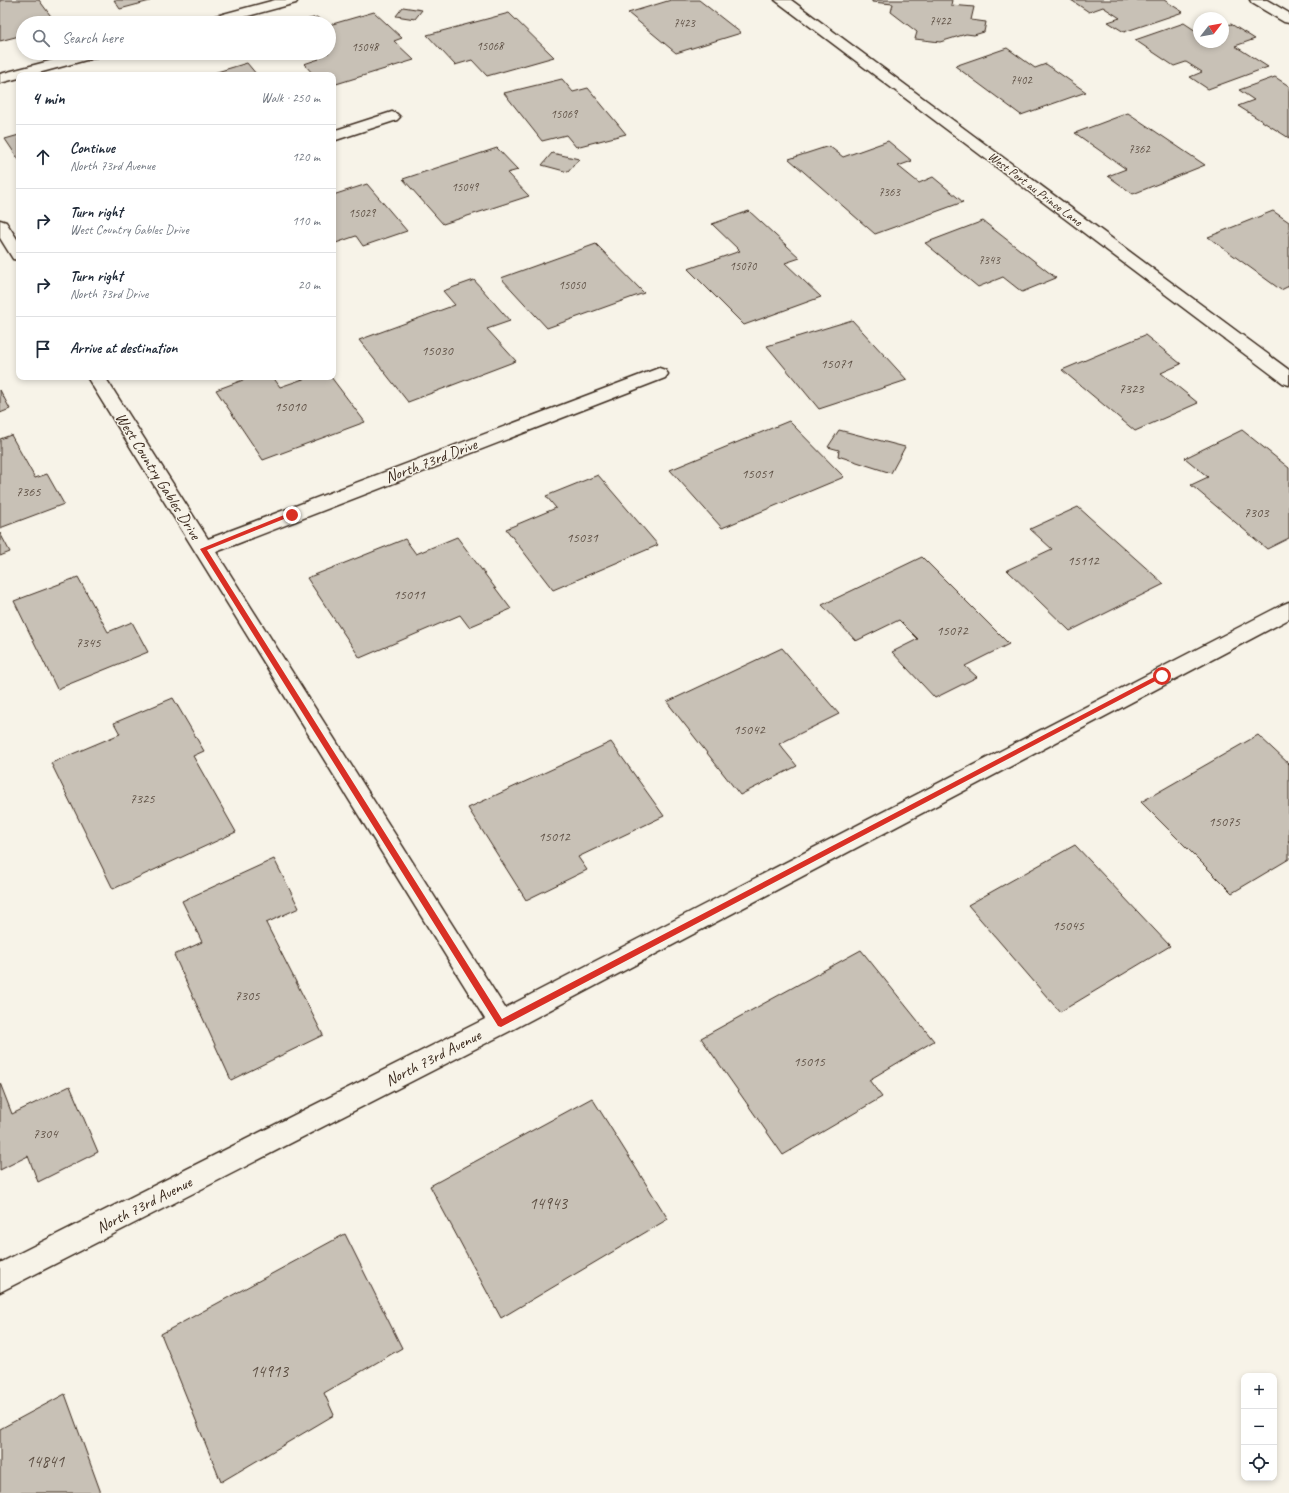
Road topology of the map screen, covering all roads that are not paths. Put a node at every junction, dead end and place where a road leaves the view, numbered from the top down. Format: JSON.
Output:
{"nodes":[{"id":1,"x":290,"y":0,"type":"edge"},
{"id":2,"x":782,"y":0,"type":"edge"},
{"id":3,"x":1257,"y":0,"type":"edge"},
{"id":4,"x":232,"y":16,"type":"edge"},
{"id":5,"x":1289,"y":19,"type":"edge"},
{"id":6,"x":70,"y":60,"type":"edge"},
{"id":7,"x":26,"y":72,"type":"edge"},
{"id":8,"x":16,"y":75,"type":"edge"},
{"id":9,"x":0,"y":79,"type":"edge"},
{"id":10,"x":392,"y":117,"type":"dead end"},
{"id":11,"x":336,"y":135,"type":"edge"},
{"id":12,"x":9,"y":232,"type":"edge"},
{"id":13,"x":16,"y":248,"type":"edge"},
{"id":14,"x":660,"y":374,"type":"dead end"},
{"id":15,"x":1289,"y":379,"type":"edge"},
{"id":16,"x":98,"y":380,"type":"edge"},
{"id":17,"x":203,"y":549,"type":"junction"},
{"id":18,"x":1289,"y":610,"type":"edge"},
{"id":19,"x":501,"y":1023,"type":"junction"},
{"id":20,"x":0,"y":1278,"type":"edge"}],
"edges":[{"from":1,"to":4,"type":"street"},
{"from":2,"to":15,"type":"street","name":"West Port au Prince Lane"},
{"from":3,"to":5,"type":"street"},
{"from":6,"to":7,"type":"street"},
{"from":8,"to":9,"type":"street"},
{"from":10,"to":11,"type":"street"},
{"from":12,"to":13,"type":"street"},
{"from":14,"to":17,"type":"street","name":"North 73rd Drive"},
{"from":16,"to":17,"type":"street","name":"West Country Gables Drive"},
{"from":17,"to":19,"type":"street","name":"West Country Gables Drive"},
{"from":18,"to":19,"type":"street","name":"North 73rd Avenue"},
{"from":19,"to":20,"type":"street","name":"North 73rd Avenue"}]}
